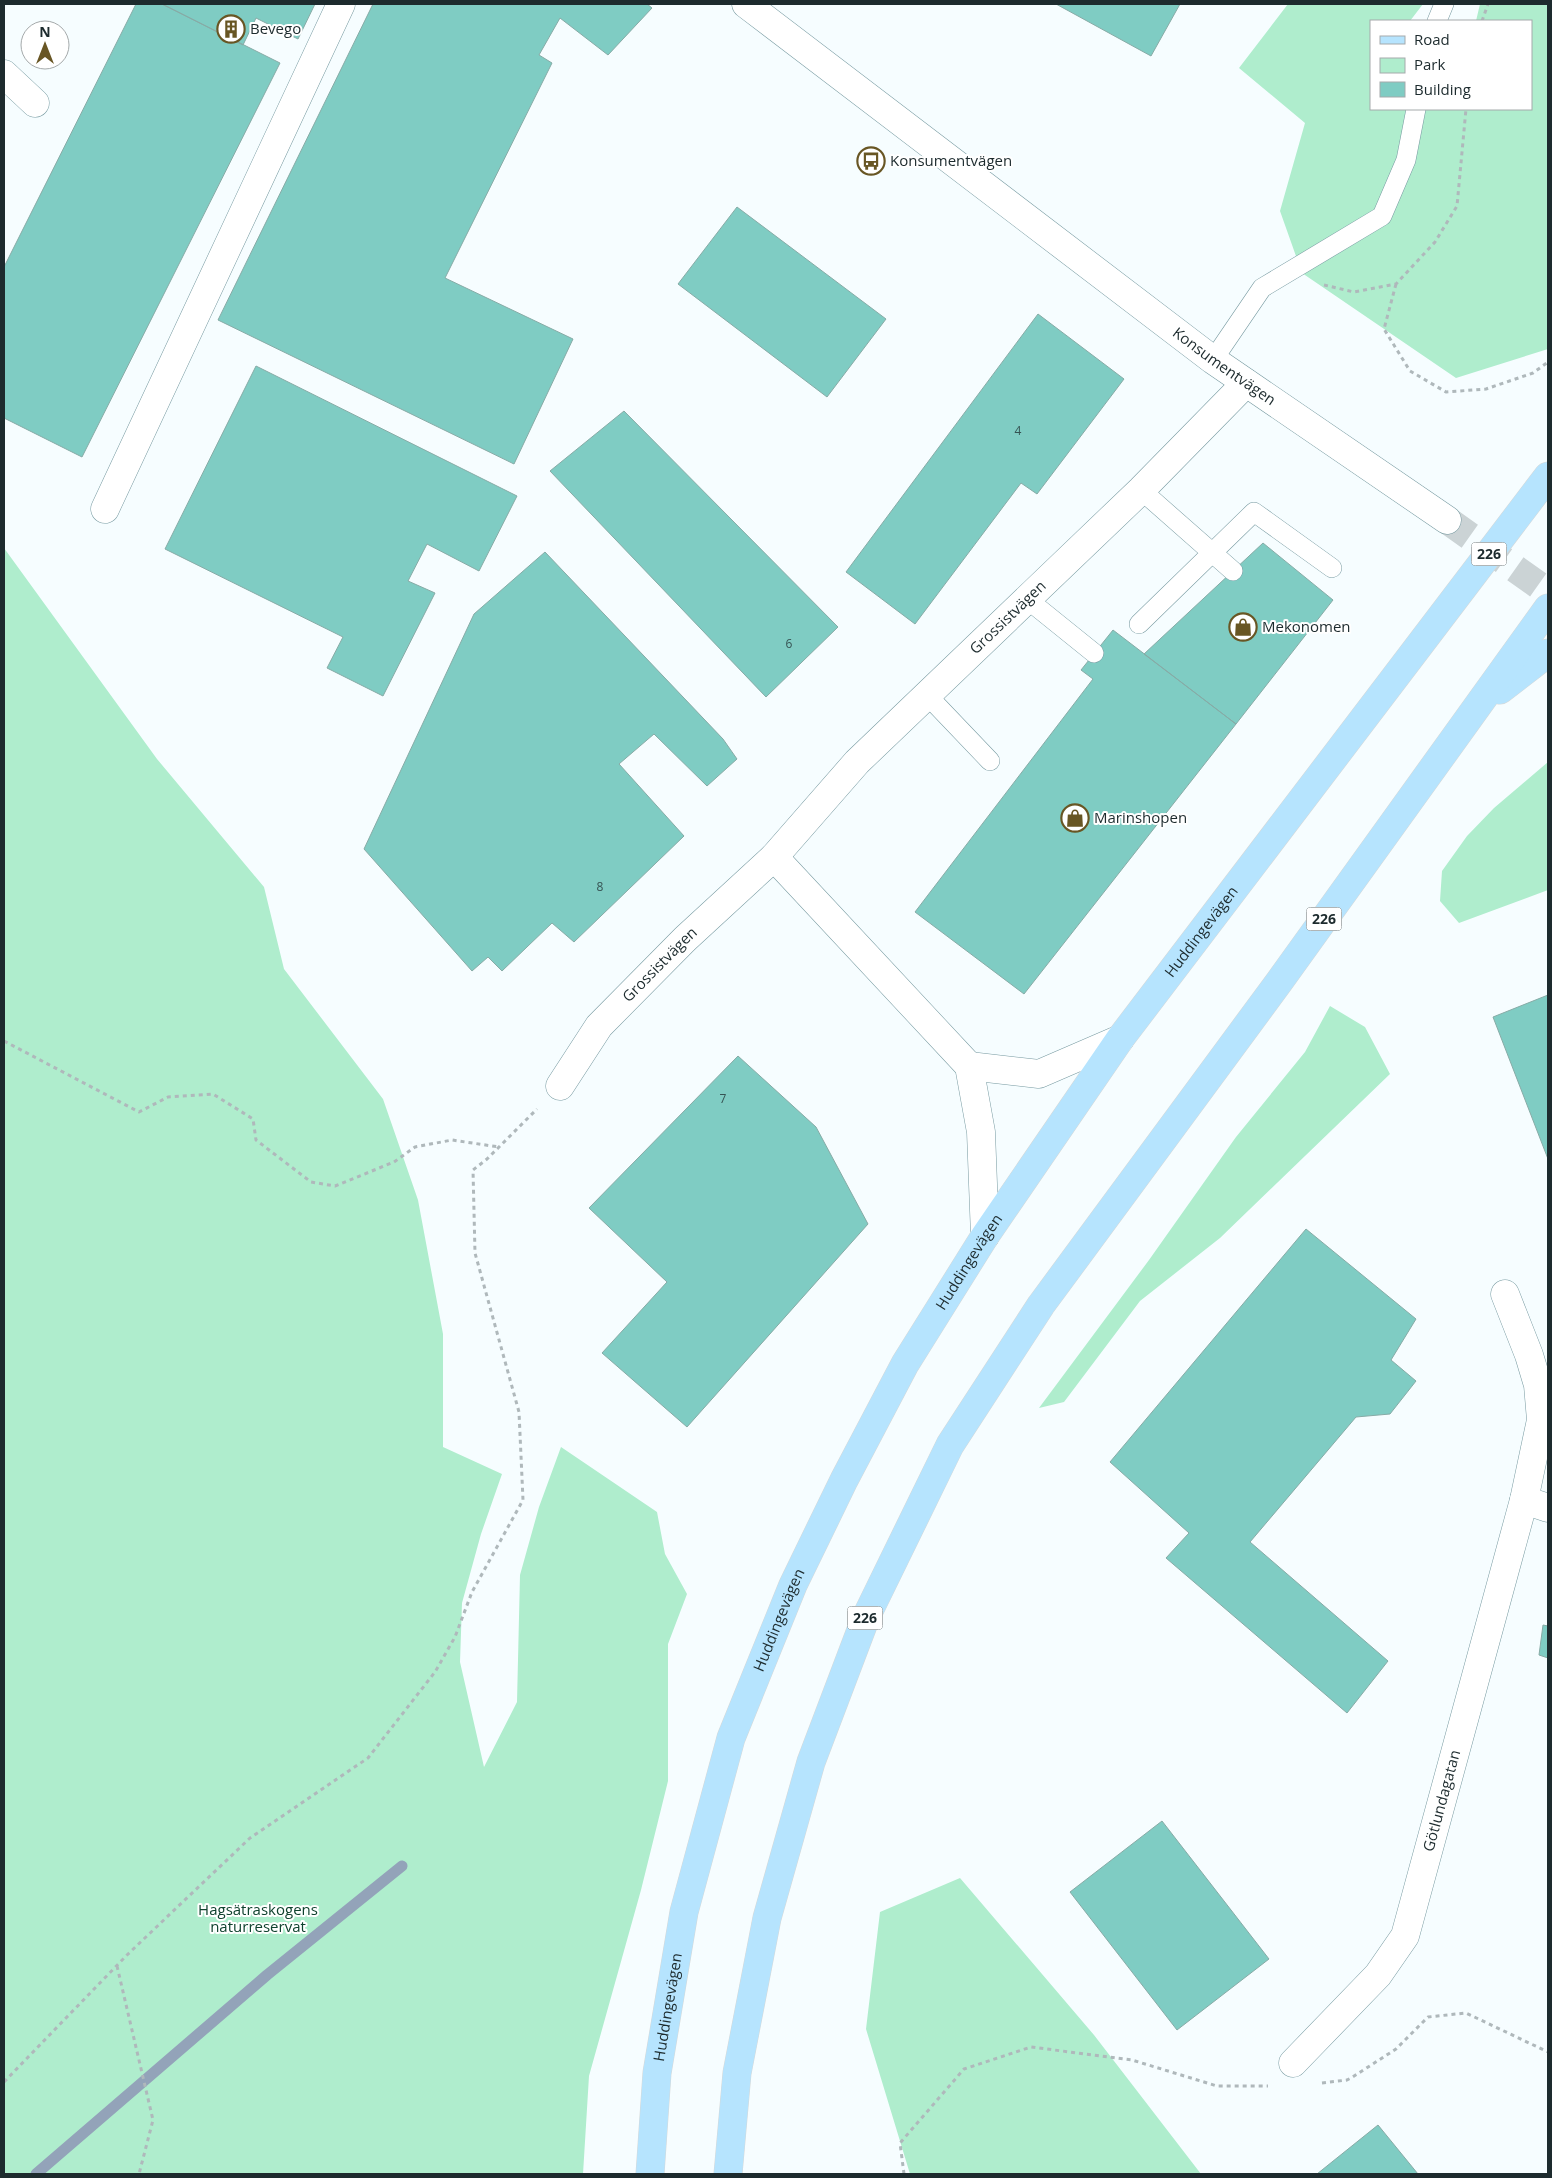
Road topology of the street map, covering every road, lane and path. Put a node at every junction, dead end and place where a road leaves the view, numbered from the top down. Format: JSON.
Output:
{"nodes":[{"id":1,"x":341,"y":4,"type":"edge"},
{"id":2,"x":746,"y":4,"type":"edge"},
{"id":3,"x":1444,"y":4,"type":"edge"},
{"id":4,"x":1488,"y":4,"type":"edge"},
{"id":5,"x":1437,"y":20,"type":"edge"},
{"id":6,"x":1482,"y":20,"type":"edge"},
{"id":7,"x":4,"y":74,"type":"edge"},
{"id":8,"x":34,"y":103,"type":"dead end"},
{"id":9,"x":1416,"y":110,"type":"edge"},
{"id":10,"x":1396,"y":284,"type":"dead end"},
{"id":11,"x":1212,"y":360,"type":"junction"},
{"id":12,"x":1548,"y":362,"type":"edge"},
{"id":13,"x":1246,"y":383,"type":"junction"},
{"id":14,"x":1548,"y":476,"type":"edge"},
{"id":15,"x":1141,"y":490,"type":"junction"},
{"id":16,"x":105,"y":509,"type":"dead end"},
{"id":17,"x":1447,"y":520,"type":"tunnel mouth"},
{"id":18,"x":1212,"y":552,"type":"junction"},
{"id":19,"x":1332,"y":568,"type":"dead end"},
{"id":20,"x":1233,"y":571,"type":"dead end"},
{"id":21,"x":1027,"y":599,"type":"junction"},
{"id":22,"x":1548,"y":608,"type":"edge"},
{"id":23,"x":1139,"y":624,"type":"dead end"},
{"id":24,"x":1094,"y":653,"type":"dead end"},
{"id":25,"x":1548,"y":653,"type":"edge"},
{"id":26,"x":927,"y":695,"type":"junction"},
{"id":27,"x":1478,"y":706,"type":"junction"},
{"id":28,"x":990,"y":761,"type":"dead end"},
{"id":29,"x":774,"y":857,"type":"junction"},
{"id":30,"x":1120,"y":1039,"type":"junction"},
{"id":31,"x":4,"y":1041,"type":"edge"},
{"id":32,"x":969,"y":1066,"type":"junction"},
{"id":33,"x":560,"y":1086,"type":"joint"},
{"id":34,"x":500,"y":1147,"type":"junction"},
{"id":35,"x":985,"y":1236,"type":"junction"},
{"id":36,"x":1505,"y":1294,"type":"dead end"},
{"id":37,"x":1536,"y":1504,"type":"edge"},
{"id":38,"x":117,"y":1965,"type":"junction"},
{"id":39,"x":1548,"y":2052,"type":"edge"},
{"id":40,"x":1292,"y":2063,"type":"dead end"},
{"id":41,"x":4,"y":2082,"type":"edge"},
{"id":42,"x":1321,"y":2083,"type":"dead end"},
{"id":43,"x":1276,"y":2086,"type":"dead end"},
{"id":44,"x":138,"y":2174,"type":"edge"},
{"id":45,"x":650,"y":2174,"type":"edge"},
{"id":46,"x":728,"y":2174,"type":"edge"},
{"id":47,"x":904,"y":2174,"type":"edge"}],
"edges":[{"from":1,"to":16,"type":"street"},
{"from":2,"to":11,"type":"street","name":"Konsumentvägen"},
{"from":3,"to":5,"type":"lane"},
{"from":4,"to":6,"type":"path"},
{"from":7,"to":8,"type":"street"},
{"from":9,"to":11,"type":"lane"},
{"from":10,"to":12,"type":"path"},
{"from":11,"to":13,"type":"street","name":"Konsumentvägen"},
{"from":13,"to":15,"type":"street","name":"Grossistvägen"},
{"from":13,"to":17,"type":"street","name":"Konsumentvägen"},
{"from":14,"to":30,"type":"main road","name":"Huddingevägen","number":"226"},
{"from":15,"to":18,"type":"lane"},
{"from":15,"to":21,"type":"street","name":"Grossistvägen"},
{"from":18,"to":19,"type":"lane"},
{"from":18,"to":20,"type":"lane"},
{"from":18,"to":23,"type":"lane"},
{"from":21,"to":24,"type":"lane"},
{"from":21,"to":26,"type":"street","name":"Grossistvägen"},
{"from":22,"to":27,"type":"main road","number":"226"},
{"from":25,"to":27,"type":"main road"},
{"from":26,"to":28,"type":"lane"},
{"from":26,"to":29,"type":"street","name":"Grossistvägen"},
{"from":27,"to":46,"type":"main road","number":"226"},
{"from":29,"to":32,"type":"street"},
{"from":29,"to":33,"type":"street","name":"Grossistvägen"},
{"from":30,"to":32,"type":"street"},
{"from":30,"to":35,"type":"main road","name":"Huddingevägen","number":"226"},
{"from":31,"to":34,"type":"path"},
{"from":32,"to":35,"type":"street"},
{"from":33,"to":34,"type":"path"},
{"from":34,"to":38,"type":"path"},
{"from":35,"to":45,"type":"main road","name":"Huddingevägen","number":"226"},
{"from":36,"to":37,"type":"street","name":"Götlundagatan"},
{"from":37,"to":40,"type":"street","name":"Götlundagatan"},
{"from":38,"to":41,"type":"path"},
{"from":38,"to":44,"type":"path"},
{"from":39,"to":42,"type":"path"},
{"from":43,"to":47,"type":"path"}]}
